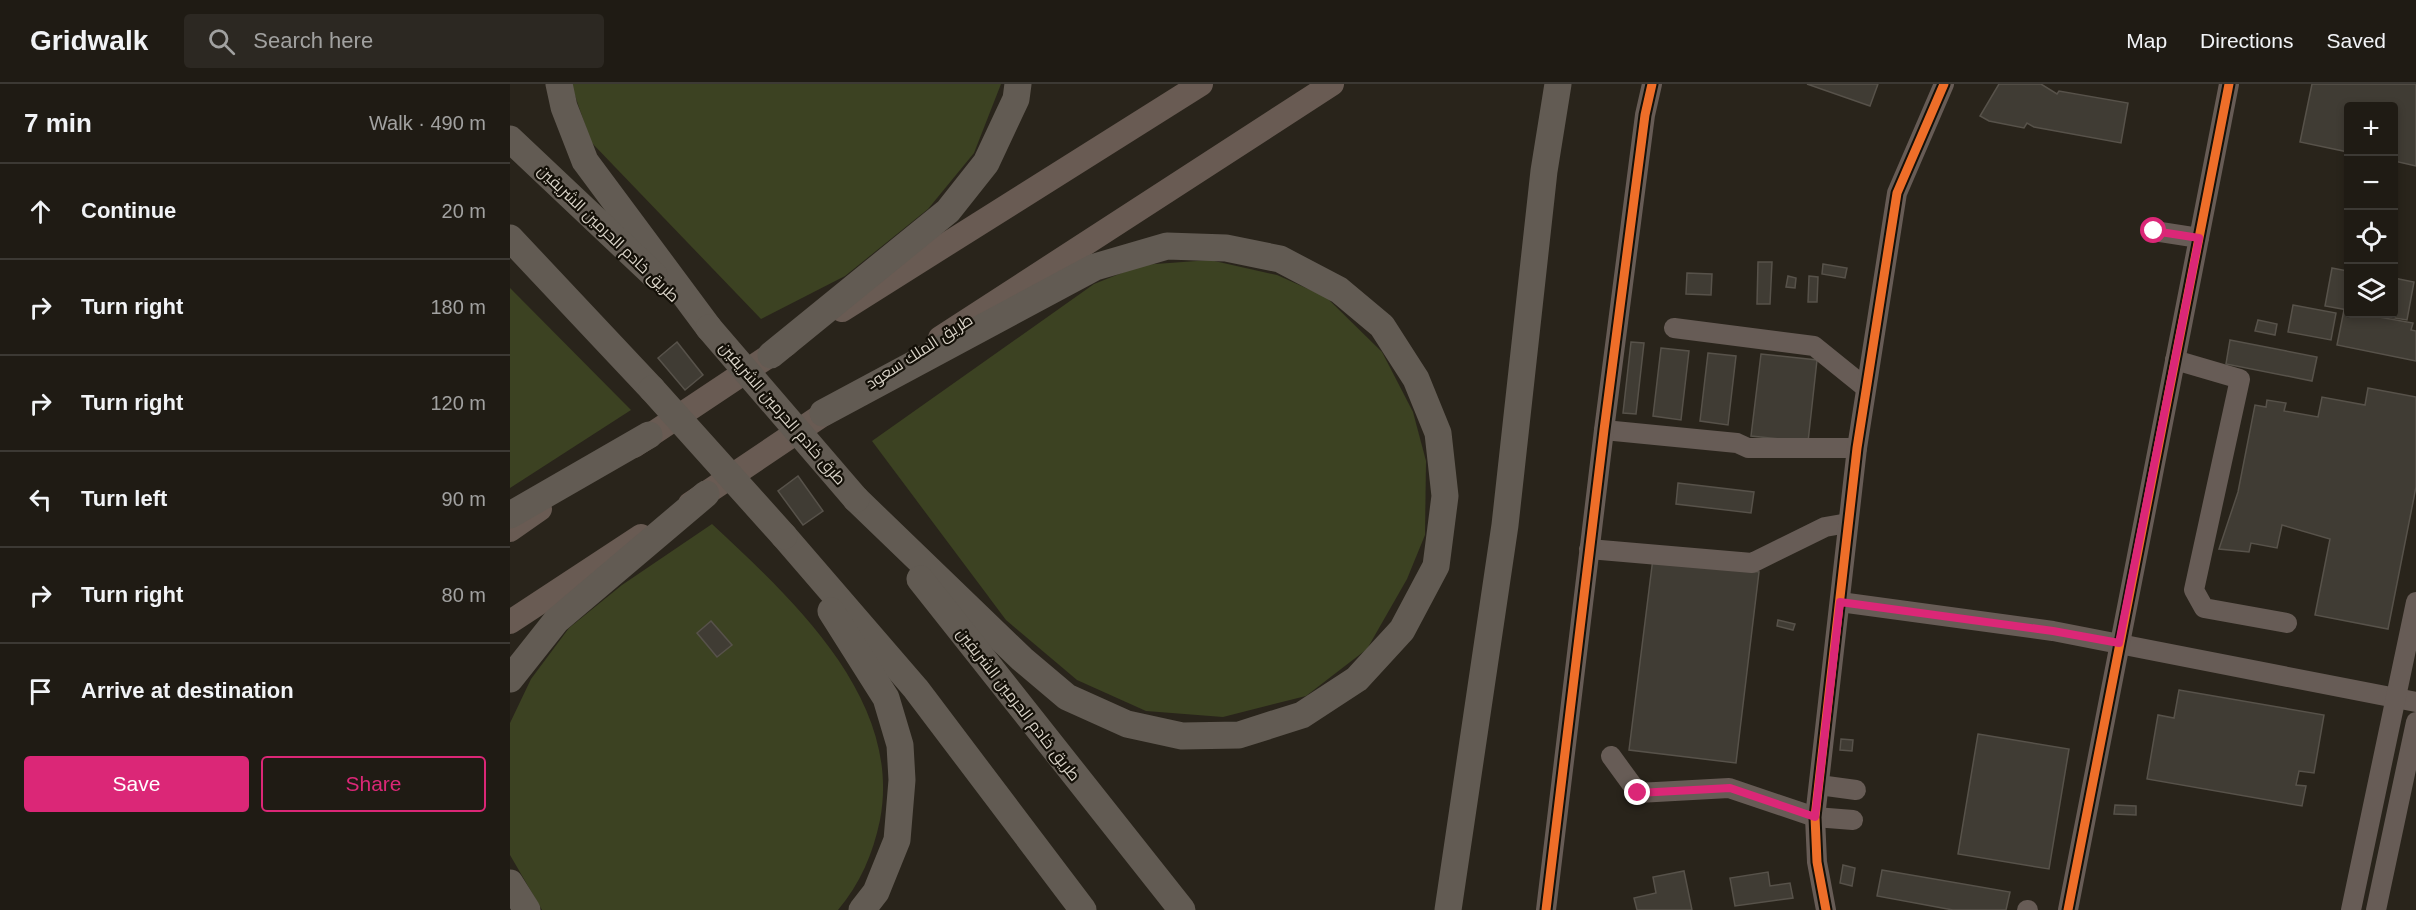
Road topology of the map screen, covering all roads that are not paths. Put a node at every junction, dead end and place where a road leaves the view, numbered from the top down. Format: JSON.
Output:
{"nodes":[{"id":1,"x":559,"y":84,"type":"edge"},
{"id":2,"x":1018,"y":84,"type":"edge"},
{"id":3,"x":1201,"y":84,"type":"edge"},
{"id":4,"x":1332,"y":84,"type":"edge"},
{"id":5,"x":1558,"y":84,"type":"edge"},
{"id":6,"x":1652,"y":84,"type":"edge"},
{"id":7,"x":1944,"y":84,"type":"edge"},
{"id":8,"x":2229,"y":84,"type":"edge"},
{"id":9,"x":510,"y":139,"type":"edge"},
{"id":10,"x":2154,"y":231,"type":"dead end"},
{"id":11,"x":510,"y":238,"type":"edge"},
{"id":12,"x":2199,"y":238,"type":"junction"},
{"id":13,"x":510,"y":266,"type":"edge"},
{"id":14,"x":709,"y":328,"type":"junction"},
{"id":15,"x":1674,"y":328,"type":"dead end"},
{"id":16,"x":771,"y":355,"type":"junction"},
{"id":17,"x":2175,"y":360,"type":"junction"},
{"id":18,"x":1866,"y":388,"type":"junction"},
{"id":19,"x":652,"y":389,"type":"junction"},
{"id":20,"x":823,"y":414,"type":"junction"},
{"id":21,"x":1604,"y":430,"type":"junction"},
{"id":22,"x":649,"y":435,"type":"junction"},
{"id":23,"x":1857,"y":448,"type":"junction"},
{"id":24,"x":706,"y":494,"type":"junction"},
{"id":25,"x":856,"y":498,"type":"junction"},
{"id":26,"x":510,"y":514,"type":"edge"},
{"id":27,"x":1848,"y":523,"type":"junction"},
{"id":28,"x":510,"y":530,"type":"edge"},
{"id":29,"x":784,"y":536,"type":"junction"},
{"id":30,"x":1589,"y":549,"type":"junction"},
{"id":31,"x":1840,"y":602,"type":"junction"},
{"id":32,"x":2416,"y":602,"type":"edge"},
{"id":33,"x":510,"y":622,"type":"edge"},
{"id":34,"x":2287,"y":623,"type":"dead end"},
{"id":35,"x":2119,"y":643,"type":"junction"},
{"id":36,"x":510,"y":679,"type":"edge"},
{"id":37,"x":2396,"y":697,"type":"junction"},
{"id":38,"x":2416,"y":702,"type":"edge"},
{"id":39,"x":2416,"y":722,"type":"edge"},
{"id":40,"x":1611,"y":756,"type":"dead end"},
{"id":41,"x":1819,"y":785,"type":"junction"},
{"id":42,"x":1856,"y":790,"type":"dead end"},
{"id":43,"x":1815,"y":817,"type":"junction"},
{"id":44,"x":1853,"y":820,"type":"dead end"},
{"id":45,"x":510,"y":883,"type":"edge"},
{"id":46,"x":527,"y":910,"type":"edge"},
{"id":47,"x":862,"y":910,"type":"edge"},
{"id":48,"x":1083,"y":910,"type":"edge"},
{"id":49,"x":1182,"y":910,"type":"edge"},
{"id":50,"x":1448,"y":910,"type":"edge"},
{"id":51,"x":1546,"y":910,"type":"edge"},
{"id":52,"x":1826,"y":910,"type":"edge"},
{"id":53,"x":2068,"y":910,"type":"edge"},
{"id":54,"x":2351,"y":910,"type":"edge"},
{"id":55,"x":2376,"y":910,"type":"edge"}],
"edges":[{"from":1,"to":14,"type":"highway"},
{"from":2,"to":16,"type":"highway"},
{"from":3,"to":16,"type":"main road"},
{"from":4,"to":20,"type":"main road","name":"طريق الملك سعود"},
{"from":5,"to":50,"type":"highway"},
{"from":6,"to":21,"type":"street"},
{"from":7,"to":18,"type":"street"},
{"from":8,"to":12,"type":"street"},
{"from":9,"to":14,"type":"highway","name":"طريق خادم الحرمين الشريفين"},
{"from":10,"to":12,"type":"street"},
{"from":11,"to":19,"type":"highway"},
{"from":12,"to":17,"type":"street"},
{"from":13,"to":19,"type":"highway"},
{"from":14,"to":25,"type":"highway","name":"طرق خادم الحرمين الشريفين","bridge":true},
{"from":15,"to":18,"type":"street"},
{"from":16,"to":22,"type":"main road"},
{"from":17,"to":34,"type":"street"},
{"from":17,"to":35,"type":"street"},
{"from":18,"to":23,"type":"street"},
{"from":19,"to":29,"type":"highway","bridge":true},
{"from":20,"to":24,"type":"main road","name":"طريق الملك سعود"},
{"from":20,"to":25,"type":"highway"},
{"from":21,"to":23,"type":"street"},
{"from":21,"to":30,"type":"street"},
{"from":22,"to":26,"type":"highway"},
{"from":22,"to":28,"type":"main road"},
{"from":23,"to":27,"type":"street"},
{"from":24,"to":33,"type":"main road","name":"طريق الملك سعود"},
{"from":24,"to":36,"type":"highway"},
{"from":25,"to":49,"type":"highway","name":"طريق خادم الحرمين الشريفين"},
{"from":27,"to":30,"type":"street"},
{"from":27,"to":31,"type":"street"},
{"from":29,"to":47,"type":"highway"},
{"from":29,"to":48,"type":"highway"},
{"from":30,"to":51,"type":"street"},
{"from":31,"to":35,"type":"street"},
{"from":31,"to":41,"type":"street"},
{"from":32,"to":37,"type":"street"},
{"from":35,"to":37,"type":"street"},
{"from":35,"to":53,"type":"street"},
{"from":37,"to":38,"type":"street"},
{"from":37,"to":54,"type":"street"},
{"from":39,"to":55,"type":"street"},
{"from":40,"to":43,"type":"street"},
{"from":41,"to":42,"type":"street"},
{"from":41,"to":43,"type":"street"},
{"from":43,"to":44,"type":"street"},
{"from":43,"to":52,"type":"street"},
{"from":45,"to":46,"type":"highway"}]}
